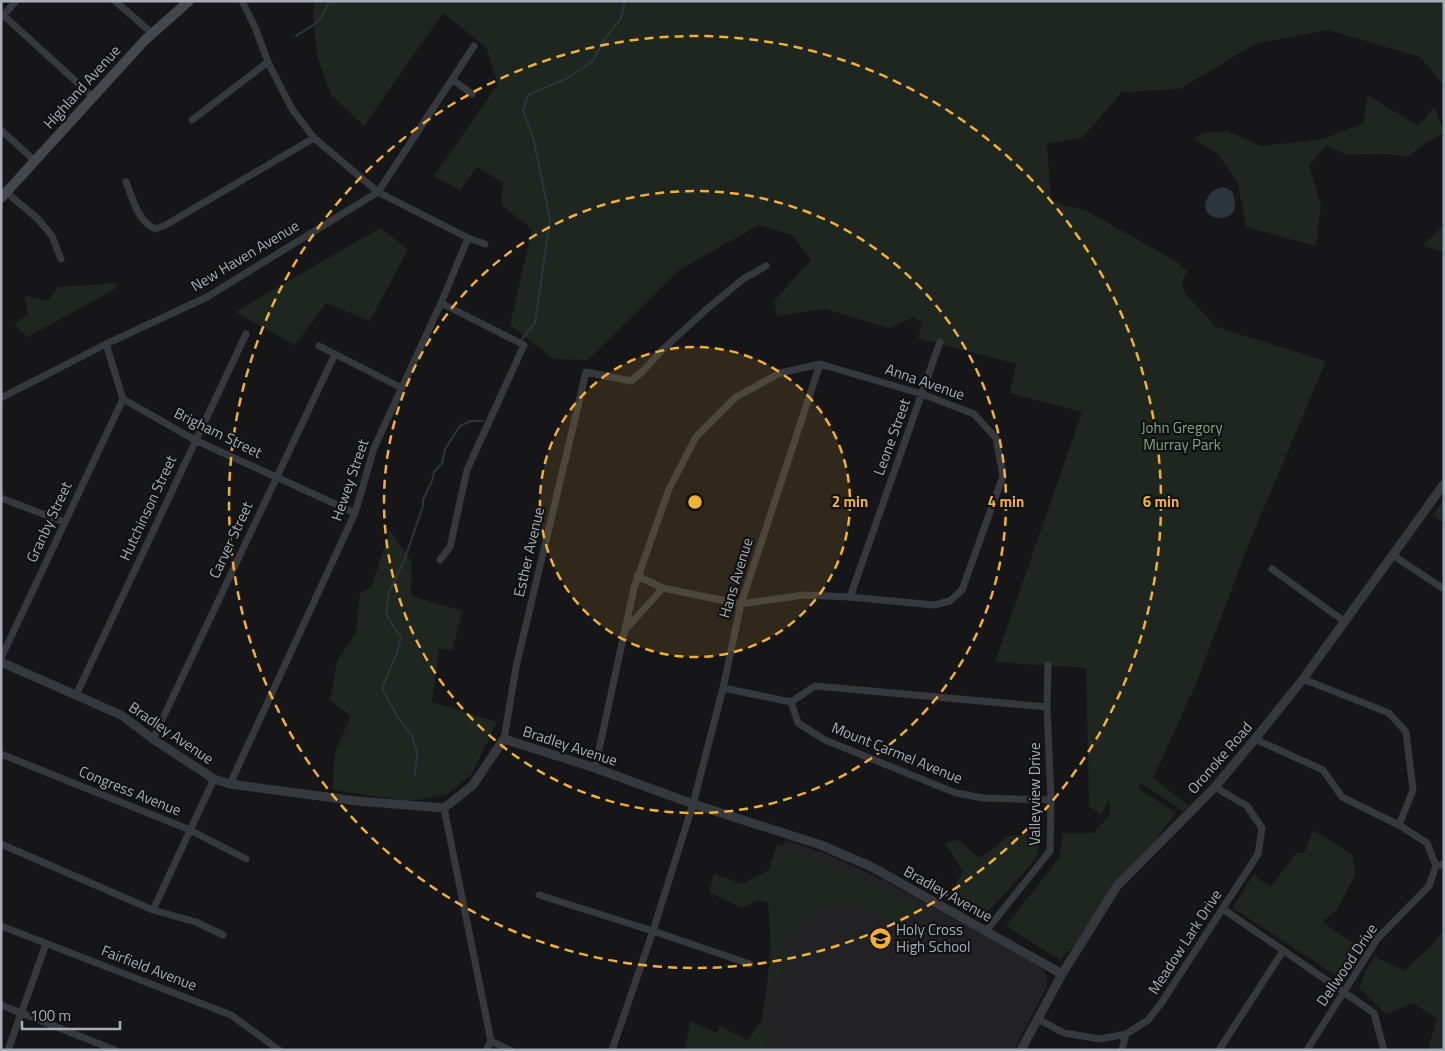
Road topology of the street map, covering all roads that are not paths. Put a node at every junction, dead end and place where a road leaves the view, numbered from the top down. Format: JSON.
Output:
{"nodes":[{"id":1,"x":16,"y":1,"type":"edge"},
{"id":2,"x":115,"y":1,"type":"edge"},
{"id":3,"x":189,"y":1,"type":"edge"},
{"id":4,"x":242,"y":1,"type":"edge"},
{"id":5,"x":2,"y":15,"type":"edge"},
{"id":6,"x":152,"y":33,"type":"junction"},
{"id":7,"x":474,"y":46,"type":"dead end"},
{"id":8,"x":268,"y":62,"type":"junction"},
{"id":9,"x":452,"y":79,"type":"junction"},
{"id":10,"x":472,"y":94,"type":"dead end"},
{"id":11,"x":93,"y":97,"type":"junction"},
{"id":12,"x":192,"y":120,"type":"dead end"},
{"id":13,"x":1,"y":130,"type":"edge"},
{"id":14,"x":314,"y":138,"type":"junction"},
{"id":15,"x":35,"y":161,"type":"junction"},
{"id":16,"x":126,"y":182,"type":"dead end"},
{"id":17,"x":378,"y":192,"type":"junction"},
{"id":18,"x":4,"y":195,"type":"edge"},
{"id":19,"x":468,"y":238,"type":"junction"},
{"id":20,"x":485,"y":244,"type":"dead end"},
{"id":21,"x":61,"y":259,"type":"dead end"},
{"id":22,"x":766,"y":266,"type":"dead end"},
{"id":23,"x":441,"y":303,"type":"junction"},
{"id":24,"x":246,"y":334,"type":"dead end"},
{"id":25,"x":940,"y":342,"type":"dead end"},
{"id":26,"x":106,"y":344,"type":"junction"},
{"id":27,"x":319,"y":346,"type":"dead end"},
{"id":28,"x":335,"y":354,"type":"junction"},
{"id":29,"x":820,"y":364,"type":"junction"},
{"id":30,"x":402,"y":388,"type":"junction"},
{"id":31,"x":922,"y":394,"type":"junction"},
{"id":32,"x":1,"y":398,"type":"edge"},
{"id":33,"x":123,"y":399,"type":"junction"},
{"id":34,"x":195,"y":440,"type":"junction"},
{"id":35,"x":276,"y":476,"type":"junction"},
{"id":36,"x":1444,"y":484,"type":"edge"},
{"id":37,"x":1,"y":498,"type":"edge"},
{"id":38,"x":355,"y":513,"type":"junction"},
{"id":39,"x":64,"y":522,"type":"junction"},
{"id":40,"x":1394,"y":556,"type":"junction"},
{"id":41,"x":440,"y":560,"type":"dead end"},
{"id":42,"x":1272,"y":568,"type":"dead end"},
{"id":43,"x":637,"y":576,"type":"junction"},
{"id":44,"x":663,"y":588,"type":"junction"},
{"id":45,"x":1444,"y":589,"type":"edge"},
{"id":46,"x":850,"y":597,"type":"junction"},
{"id":47,"x":741,"y":604,"type":"junction"},
{"id":48,"x":1345,"y":622,"type":"junction"},
{"id":49,"x":625,"y":630,"type":"junction"},
{"id":50,"x":1,"y":660,"type":"edge"},
{"id":51,"x":1048,"y":665,"type":"dead end"},
{"id":52,"x":1303,"y":680,"type":"junction"},
{"id":53,"x":722,"y":688,"type":"junction"},
{"id":54,"x":76,"y":695,"type":"junction"},
{"id":55,"x":791,"y":702,"type":"junction"},
{"id":56,"x":1047,"y":707,"type":"junction"},
{"id":57,"x":153,"y":739,"type":"junction"},
{"id":58,"x":1255,"y":739,"type":"junction"},
{"id":59,"x":504,"y":740,"type":"junction"},
{"id":60,"x":1,"y":754,"type":"edge"},
{"id":61,"x":595,"y":768,"type":"junction"},
{"id":62,"x":214,"y":779,"type":"junction"},
{"id":63,"x":230,"y":784,"type":"junction"},
{"id":64,"x":1215,"y":787,"type":"junction"},
{"id":65,"x":1051,"y":800,"type":"junction"},
{"id":66,"x":693,"y":804,"type":"junction"},
{"id":67,"x":444,"y":808,"type":"junction"},
{"id":68,"x":1399,"y":825,"type":"junction"},
{"id":69,"x":190,"y":830,"type":"junction"},
{"id":70,"x":1,"y":844,"type":"edge"},
{"id":71,"x":246,"y":859,"type":"dead end"},
{"id":72,"x":1444,"y":864,"type":"edge"},
{"id":73,"x":1436,"y":866,"type":"junction"},
{"id":74,"x":539,"y":895,"type":"dead end"},
{"id":75,"x":1223,"y":909,"type":"junction"},
{"id":76,"x":153,"y":910,"type":"junction"},
{"id":77,"x":1,"y":926,"type":"edge"},
{"id":78,"x":653,"y":931,"type":"junction"},
{"id":79,"x":986,"y":932,"type":"junction"},
{"id":80,"x":223,"y":935,"type":"dead end"},
{"id":81,"x":46,"y":944,"type":"junction"},
{"id":82,"x":1283,"y":951,"type":"junction"},
{"id":83,"x":750,"y":964,"type":"dead end"},
{"id":84,"x":1062,"y":974,"type":"junction"},
{"id":85,"x":1344,"y":993,"type":"junction"},
{"id":86,"x":1,"y":1006,"type":"edge"},
{"id":87,"x":20,"y":1013,"type":"junction"},
{"id":88,"x":1038,"y":1019,"type":"junction"},
{"id":89,"x":1126,"y":1034,"type":"junction"},
{"id":90,"x":491,"y":1041,"type":"junction"},
{"id":91,"x":8,"y":1050,"type":"edge"},
{"id":92,"x":116,"y":1050,"type":"edge"},
{"id":93,"x":279,"y":1050,"type":"edge"},
{"id":94,"x":486,"y":1050,"type":"edge"},
{"id":95,"x":510,"y":1050,"type":"edge"},
{"id":96,"x":612,"y":1050,"type":"edge"},
{"id":97,"x":1021,"y":1050,"type":"edge"},
{"id":98,"x":1122,"y":1050,"type":"edge"},
{"id":99,"x":1219,"y":1050,"type":"edge"},
{"id":100,"x":1306,"y":1050,"type":"edge"},
{"id":101,"x":1384,"y":1050,"type":"edge"}],
"edges":[{"from":1,"to":5,"type":"street"},
{"from":2,"to":6,"type":"street"},
{"from":3,"to":6,"type":"main road","name":"Highland Avenue"},
{"from":4,"to":8,"type":"street"},
{"from":5,"to":11,"type":"street"},
{"from":6,"to":11,"type":"main road","name":"Highland Avenue"},
{"from":7,"to":9,"type":"street","name":"New Haven Avenue"},
{"from":8,"to":12,"type":"street"},
{"from":8,"to":14,"type":"street"},
{"from":9,"to":10,"type":"street"},
{"from":9,"to":17,"type":"street","name":"New Haven Avenue"},
{"from":11,"to":15,"type":"main road","name":"Highland Avenue"},
{"from":13,"to":15,"type":"street"},
{"from":14,"to":16,"type":"street"},
{"from":14,"to":17,"type":"street"},
{"from":15,"to":18,"type":"main road","name":"Highland Avenue"},
{"from":17,"to":19,"type":"street"},
{"from":17,"to":26,"type":"street","name":"New Haven Avenue"},
{"from":18,"to":21,"type":"street"},
{"from":19,"to":20,"type":"street"},
{"from":19,"to":23,"type":"street","name":"Hewey Street"},
{"from":22,"to":59,"type":"street","name":"Esther Avenue"},
{"from":23,"to":30,"type":"street","name":"Hewey Street"},
{"from":23,"to":41,"type":"street"},
{"from":24,"to":34,"type":"street","name":"Hutchinson Street"},
{"from":25,"to":31,"type":"street","name":"Leone Street"},
{"from":26,"to":32,"type":"street","name":"New Haven Avenue"},
{"from":26,"to":33,"type":"street"},
{"from":27,"to":28,"type":"street"},
{"from":28,"to":30,"type":"street"},
{"from":28,"to":35,"type":"street","name":"Carver Street"},
{"from":29,"to":31,"type":"street","name":"Anna Avenue"},
{"from":29,"to":43,"type":"street","name":"Anna Avenue"},
{"from":29,"to":47,"type":"street","name":"Hans Avenue"},
{"from":30,"to":38,"type":"street","name":"Hewey Street"},
{"from":31,"to":46,"type":"street","name":"Leone Street"},
{"from":31,"to":46,"type":"street","name":"Anna Avenue"},
{"from":33,"to":34,"type":"street","name":"Brigham Street"},
{"from":33,"to":39,"type":"street","name":"Granby Street"},
{"from":34,"to":35,"type":"street","name":"Brigham Street"},
{"from":34,"to":54,"type":"street","name":"Hutchinson Street"},
{"from":35,"to":38,"type":"street","name":"Brigham Street"},
{"from":35,"to":57,"type":"street","name":"Carver Street"},
{"from":36,"to":40,"type":"street","name":"Oronoke Road"},
{"from":37,"to":39,"type":"street"},
{"from":38,"to":63,"type":"street","name":"Hewey Street"},
{"from":39,"to":50,"type":"street","name":"Granby Street"},
{"from":40,"to":45,"type":"street"},
{"from":40,"to":48,"type":"street","name":"Oronoke Road"},
{"from":42,"to":48,"type":"street"},
{"from":43,"to":44,"type":"street","name":"Anna Avenue"},
{"from":43,"to":49,"type":"street","name":"Anna Avenue"},
{"from":44,"to":47,"type":"street","name":"Anna Avenue"},
{"from":44,"to":49,"type":"street","name":"Anna Avenue"},
{"from":46,"to":47,"type":"street","name":"Anna Avenue"},
{"from":47,"to":53,"type":"street","name":"Hans Avenue"},
{"from":48,"to":52,"type":"street","name":"Oronoke Road"},
{"from":49,"to":61,"type":"street","name":"Anna Avenue"},
{"from":50,"to":54,"type":"street","name":"Bradley Avenue"},
{"from":51,"to":56,"type":"street","name":"Valleyview Drive"},
{"from":52,"to":58,"type":"street","name":"Oronoke Road"},
{"from":52,"to":68,"type":"street"},
{"from":53,"to":55,"type":"street"},
{"from":53,"to":66,"type":"street","name":"Hans Avenue"},
{"from":54,"to":57,"type":"street","name":"Bradley Avenue"},
{"from":55,"to":56,"type":"street"},
{"from":55,"to":65,"type":"street","name":"Mount Carmel Avenue"},
{"from":56,"to":65,"type":"street","name":"Valleyview Drive"},
{"from":57,"to":62,"type":"street","name":"Bradley Avenue"},
{"from":58,"to":64,"type":"street","name":"Oronoke Road"},
{"from":58,"to":68,"type":"street"},
{"from":59,"to":61,"type":"street","name":"Bradley Avenue"},
{"from":59,"to":67,"type":"street","name":"Bradley Avenue"},
{"from":60,"to":69,"type":"street","name":"Congress Avenue"},
{"from":61,"to":66,"type":"street","name":"Bradley Avenue"},
{"from":62,"to":63,"type":"street","name":"Bradley Avenue"},
{"from":62,"to":69,"type":"street"},
{"from":63,"to":67,"type":"street","name":"Bradley Avenue"},
{"from":64,"to":75,"type":"street","name":"Meadow Lark Drive"},
{"from":64,"to":84,"type":"street","name":"Oronoke Road"},
{"from":65,"to":79,"type":"street","name":"Valleyview Drive"},
{"from":66,"to":78,"type":"street","name":"Hans Avenue"},
{"from":66,"to":79,"type":"street","name":"Bradley Avenue"},
{"from":67,"to":90,"type":"street"},
{"from":68,"to":73,"type":"street"},
{"from":69,"to":71,"type":"street","name":"Congress Avenue"},
{"from":69,"to":76,"type":"street"},
{"from":70,"to":76,"type":"street"},
{"from":72,"to":73,"type":"street"},
{"from":73,"to":85,"type":"street","name":"Dellwood Drive"},
{"from":74,"to":78,"type":"street"},
{"from":75,"to":82,"type":"street"},
{"from":75,"to":89,"type":"street","name":"Meadow Lark Drive"},
{"from":76,"to":80,"type":"street"},
{"from":77,"to":81,"type":"street","name":"Fairfield Avenue"},
{"from":78,"to":83,"type":"street"},
{"from":78,"to":96,"type":"street","name":"Hans Avenue"},
{"from":79,"to":84,"type":"street","name":"Bradley Avenue"},
{"from":81,"to":87,"type":"street"},
{"from":81,"to":93,"type":"street","name":"Fairfield Avenue"},
{"from":82,"to":85,"type":"street"},
{"from":82,"to":99,"type":"street"},
{"from":84,"to":88,"type":"street","name":"Oronoke Road"},
{"from":85,"to":100,"type":"street","name":"Dellwood Drive"},
{"from":85,"to":101,"type":"street"},
{"from":86,"to":87,"type":"street"},
{"from":87,"to":91,"type":"street"},
{"from":87,"to":92,"type":"street"},
{"from":88,"to":89,"type":"street","name":"Meadow Lark Drive"},
{"from":88,"to":97,"type":"street","name":"Oronoke Road"},
{"from":89,"to":98,"type":"street"},
{"from":90,"to":94,"type":"street"},
{"from":90,"to":95,"type":"street"}]}
